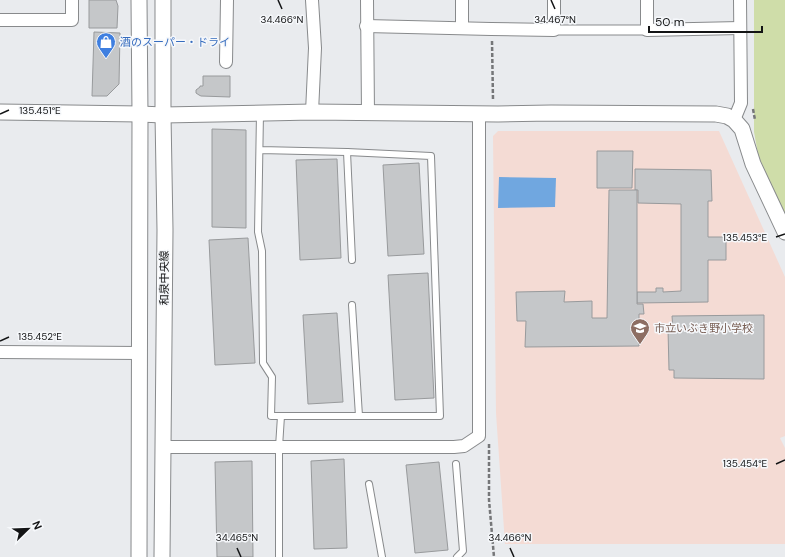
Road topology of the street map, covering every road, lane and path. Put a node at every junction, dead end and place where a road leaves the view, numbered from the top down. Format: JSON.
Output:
{"nodes":[{"id":1,"x":72,"y":0,"type":"edge"},
{"id":2,"x":139,"y":0,"type":"edge"},
{"id":3,"x":163,"y":0,"type":"edge"},
{"id":4,"x":226,"y":0,"type":"edge"},
{"id":5,"x":312,"y":0,"type":"edge"},
{"id":6,"x":367,"y":0,"type":"edge"},
{"id":7,"x":462,"y":0,"type":"edge"},
{"id":8,"x":554,"y":0,"type":"edge"},
{"id":9,"x":647,"y":0,"type":"edge"},
{"id":10,"x":740,"y":0,"type":"edge"},
{"id":11,"x":0,"y":20,"type":"edge"},
{"id":12,"x":366,"y":26,"type":"junction"},
{"id":13,"x":462,"y":28,"type":"junction"},
{"id":14,"x":740,"y":28,"type":"junction"},
{"id":15,"x":492,"y":29,"type":"junction"},
{"id":16,"x":554,"y":30,"type":"junction"},
{"id":17,"x":647,"y":30,"type":"junction"},
{"id":18,"x":226,"y":62,"type":"dead end"},
{"id":19,"x":493,"y":104,"type":"dead end"},
{"id":20,"x":0,"y":112,"type":"edge"},
{"id":21,"x":312,"y":112,"type":"junction"},
{"id":22,"x":260,"y":113,"type":"junction"},
{"id":23,"x":368,"y":113,"type":"junction"},
{"id":24,"x":140,"y":114,"type":"junction"},
{"id":25,"x":479,"y":114,"type":"junction"},
{"id":26,"x":163,"y":115,"type":"junction"},
{"id":27,"x":734,"y":120,"type":"junction"},
{"id":28,"x":260,"y":150,"type":"junction"},
{"id":29,"x":347,"y":152,"type":"junction"},
{"id":30,"x":785,"y":232,"type":"edge"},
{"id":31,"x":352,"y":260,"type":"dead end"},
{"id":32,"x":352,"y":305,"type":"dead end"},
{"id":33,"x":0,"y":352,"type":"edge"},
{"id":34,"x":140,"y":353,"type":"junction"},
{"id":35,"x":281,"y":416,"type":"junction"},
{"id":36,"x":359,"y":416,"type":"junction"},
{"id":37,"x":163,"y":447,"type":"junction"},
{"id":38,"x":279,"y":447,"type":"junction"},
{"id":39,"x":456,"y":464,"type":"dead end"},
{"id":40,"x":369,"y":484,"type":"dead end"},
{"id":41,"x":139,"y":557,"type":"edge"},
{"id":42,"x":162,"y":557,"type":"edge"},
{"id":43,"x":279,"y":557,"type":"edge"},
{"id":44,"x":382,"y":557,"type":"edge"},
{"id":45,"x":457,"y":557,"type":"edge"}],
"edges":[{"from":1,"to":11,"type":"street"},
{"from":2,"to":24,"type":"street"},
{"from":3,"to":26,"type":"street","name":"和泉中央線"},
{"from":4,"to":18,"type":"street"},
{"from":5,"to":21,"type":"street"},
{"from":6,"to":12,"type":"street"},
{"from":7,"to":13,"type":"street"},
{"from":8,"to":16,"type":"street"},
{"from":9,"to":17,"type":"street"},
{"from":10,"to":14,"type":"street"},
{"from":12,"to":13,"type":"street"},
{"from":12,"to":23,"type":"street"},
{"from":13,"to":15,"type":"street"},
{"from":14,"to":17,"type":"street"},
{"from":14,"to":27,"type":"street"},
{"from":15,"to":16,"type":"street"},
{"from":15,"to":19,"type":"path"},
{"from":16,"to":17,"type":"street"},
{"from":20,"to":24,"type":"street"},
{"from":21,"to":22,"type":"street"},
{"from":21,"to":23,"type":"street"},
{"from":22,"to":26,"type":"street"},
{"from":22,"to":28,"type":"lane"},
{"from":23,"to":25,"type":"street"},
{"from":24,"to":26,"type":"street"},
{"from":24,"to":34,"type":"street"},
{"from":25,"to":27,"type":"street"},
{"from":25,"to":38,"type":"street"},
{"from":26,"to":37,"type":"street","name":"和泉中央線"},
{"from":27,"to":30,"type":"street"},
{"from":28,"to":29,"type":"lane"},
{"from":28,"to":35,"type":"lane"},
{"from":29,"to":31,"type":"lane"},
{"from":29,"to":36,"type":"lane"},
{"from":32,"to":36,"type":"lane"},
{"from":33,"to":34,"type":"street"},
{"from":34,"to":41,"type":"street"},
{"from":35,"to":36,"type":"lane"},
{"from":35,"to":38,"type":"lane"},
{"from":37,"to":38,"type":"street"},
{"from":37,"to":42,"type":"street","name":"和泉中央線"},
{"from":38,"to":43,"type":"lane"},
{"from":39,"to":45,"type":"lane"},
{"from":40,"to":44,"type":"lane"}]}
